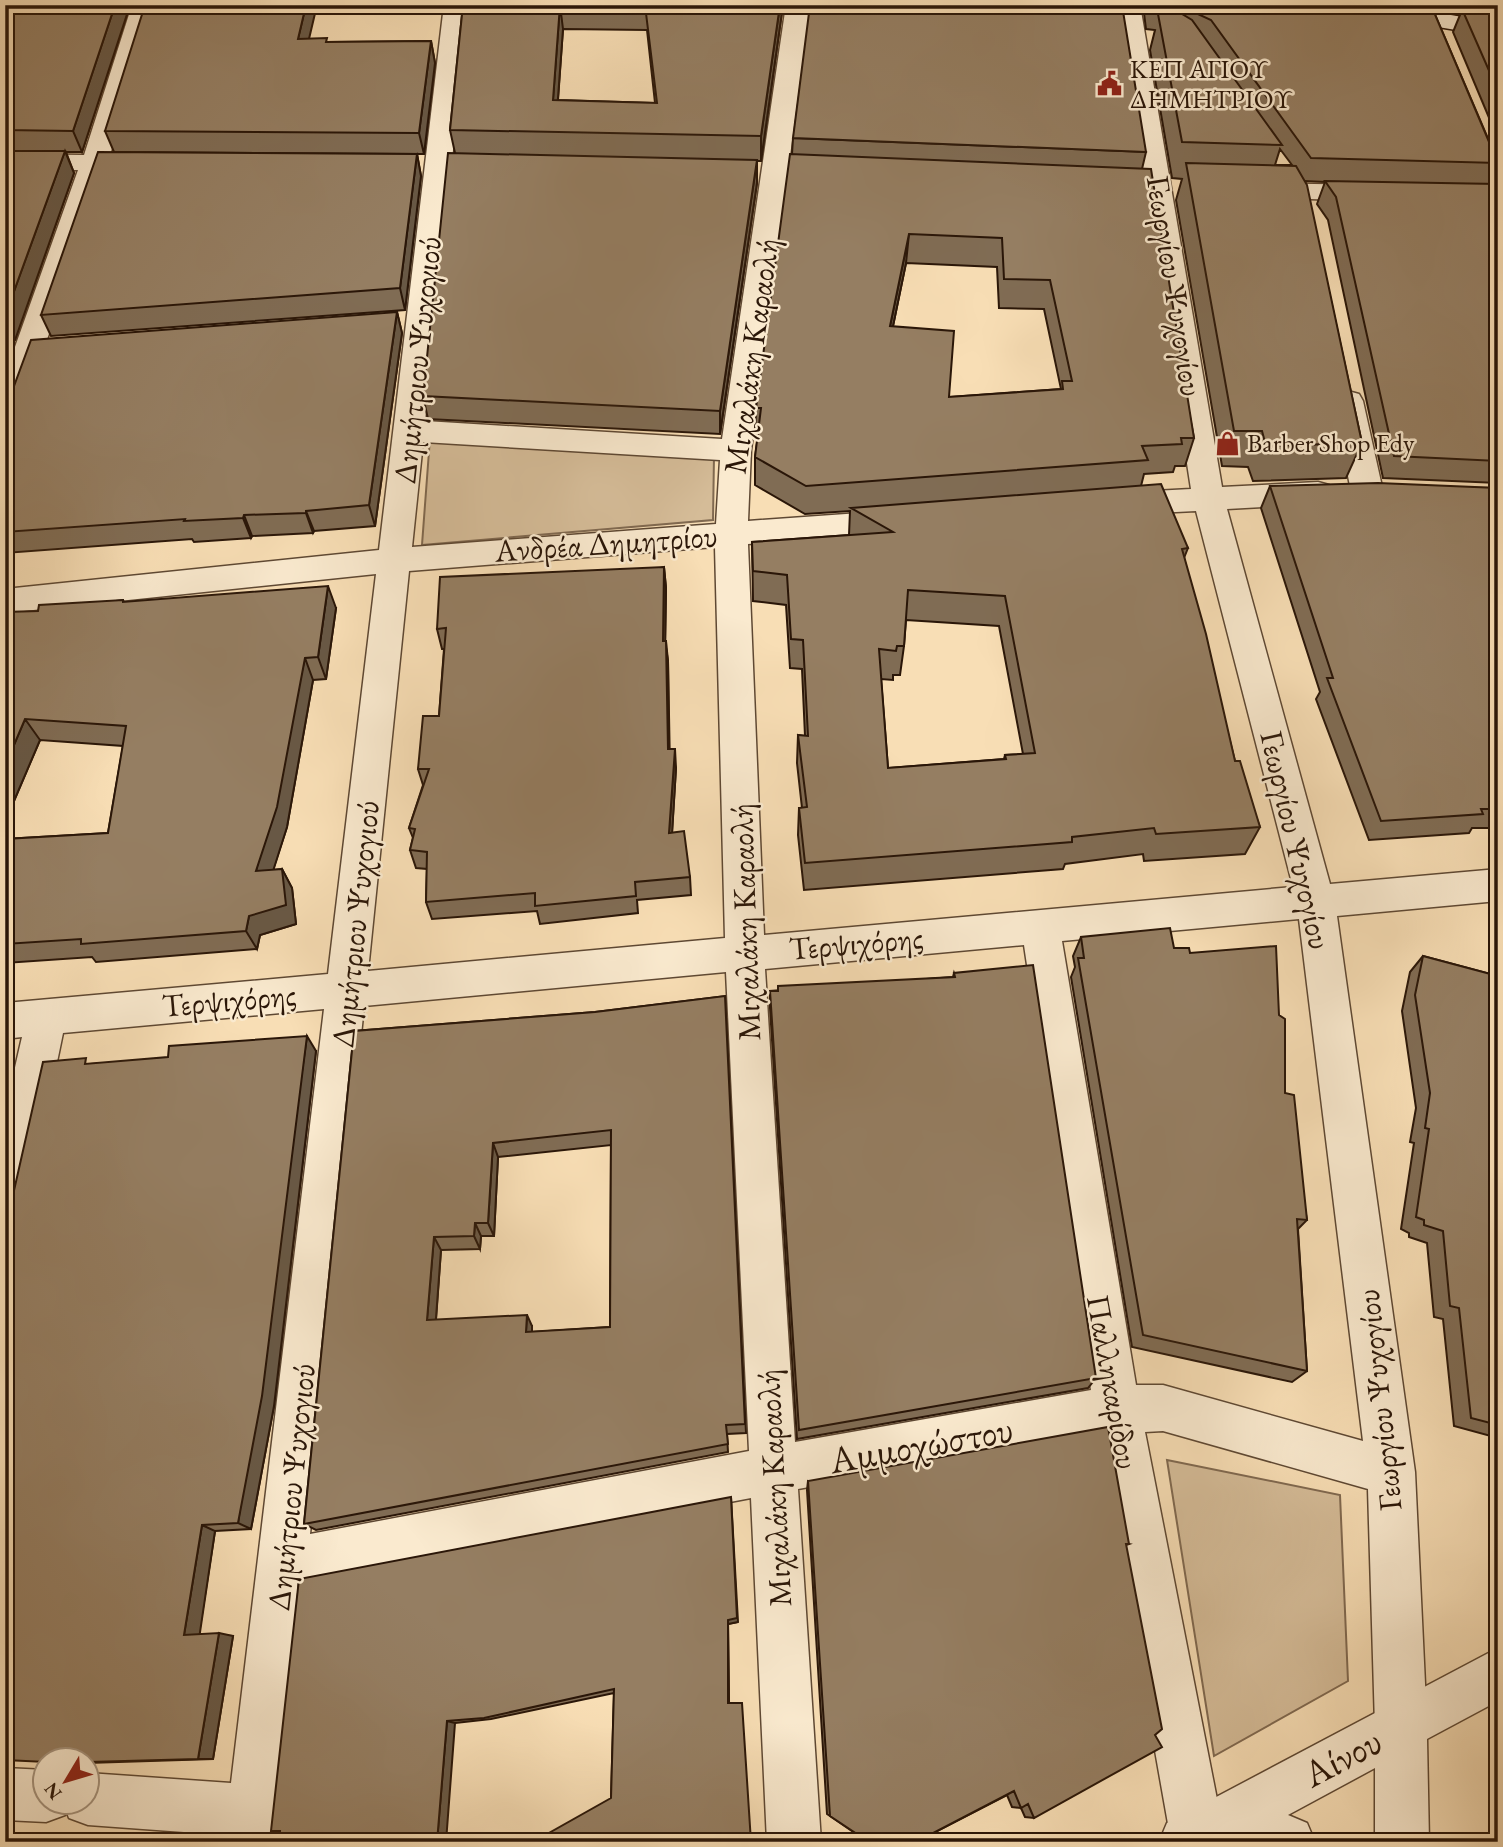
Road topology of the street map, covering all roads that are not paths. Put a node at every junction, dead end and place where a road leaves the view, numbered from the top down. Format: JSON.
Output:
{"nodes":[{"id":1,"x":144,"y":5,"type":"edge"},
{"id":2,"x":456,"y":5,"type":"edge"},
{"id":3,"x":798,"y":5,"type":"edge"},
{"id":4,"x":1348,"y":5,"type":"edge"},
{"id":5,"x":1433,"y":19,"type":"junction"},
{"id":6,"x":1140,"y":28,"type":"edge"},
{"id":7,"x":1498,"y":30,"type":"edge"},
{"id":8,"x":1443,"y":45,"type":"edge"},
{"id":9,"x":5,"y":162,"type":"edge"},
{"id":10,"x":94,"y":163,"type":"junction"},
{"id":11,"x":177,"y":163,"type":"edge"},
{"id":12,"x":411,"y":165,"type":"edge"},
{"id":13,"x":452,"y":165,"type":"junction"},
{"id":14,"x":1286,"y":181,"type":"junction"},
{"id":15,"x":1239,"y":191,"type":"edge"},
{"id":16,"x":1402,"y":194,"type":"edge"},
{"id":17,"x":1311,"y":221,"type":"edge"},
{"id":18,"x":31,"y":350,"type":"edge"},
{"id":19,"x":1342,"y":370,"type":"edge"},
{"id":20,"x":5,"y":418,"type":"edge"},
{"id":21,"x":410,"y":431,"type":"junction"},
{"id":22,"x":736,"y":450,"type":"junction"},
{"id":23,"x":1208,"y":497,"type":"junction"},
{"id":24,"x":1085,"y":506,"type":"edge"},
{"id":25,"x":935,"y":518,"type":"edge"},
{"id":26,"x":731,"y":534,"type":"junction"},
{"id":27,"x":395,"y":560,"type":"junction"},
{"id":28,"x":5,"y":601,"type":"edge"},
{"id":29,"x":1495,"y":887,"type":"edge"},
{"id":30,"x":1316,"y":901,"type":"junction"},
{"id":31,"x":1040,"y":926,"type":"junction"},
{"id":32,"x":745,"y":953,"type":"junction"},
{"id":33,"x":347,"y":989,"type":"junction"},
{"id":34,"x":47,"y":1016,"type":"junction"},
{"id":35,"x":5,"y":1021,"type":"edge"},
{"id":36,"x":5,"y":1207,"type":"edge"},
{"id":37,"x":1117,"y":1409,"type":"junction"},
{"id":38,"x":772,"y":1470,"type":"junction"},
{"id":39,"x":1391,"y":1472,"type":"junction"},
{"id":40,"x":283,"y":1563,"type":"junction"},
{"id":41,"x":1498,"y":1673,"type":"edge"},
{"id":42,"x":1401,"y":1726,"type":"junction"},
{"id":43,"x":5,"y":1794,"type":"edge"},
{"id":44,"x":32,"y":1795,"type":"edge"},
{"id":45,"x":102,"y":1801,"type":"edge"},
{"id":46,"x":253,"y":1826,"type":"edge"},
{"id":47,"x":1204,"y":1831,"type":"edge"},
{"id":48,"x":794,"y":1842,"type":"edge"},
{"id":49,"x":1288,"y":1842,"type":"edge"},
{"id":50,"x":1402,"y":1842,"type":"edge"}],
"edges":[{"from":1,"to":10,"type":"street"},
{"from":2,"to":13,"type":"street","name":"Δημήτριου Ψυχογιού"},
{"from":3,"to":22,"type":"street","name":"Μιχαλάκη Καραολή"},
{"from":4,"to":5,"type":"street"},
{"from":5,"to":7,"type":"street"},
{"from":5,"to":8,"type":"street"},
{"from":6,"to":23,"type":"street","name":"Γεωργίου Ψυχογίου"},
{"from":9,"to":10,"type":"street"},
{"from":10,"to":11,"type":"street"},
{"from":10,"to":18,"type":"street"},
{"from":12,"to":13,"type":"street"},
{"from":13,"to":21,"type":"street","name":"Δημήτριου Ψυχογιού"},
{"from":14,"to":15,"type":"street"},
{"from":14,"to":16,"type":"street"},
{"from":14,"to":17,"type":"street"},
{"from":18,"to":20,"type":"street"},
{"from":19,"to":23,"type":"street"},
{"from":21,"to":22,"type":"street"},
{"from":21,"to":27,"type":"street","name":"Δημήτριου Ψυχογιού"},
{"from":22,"to":26,"type":"street","name":"Μιχαλάκη Καραολή"},
{"from":23,"to":24,"type":"street"},
{"from":23,"to":30,"type":"street","name":"Γεωργίου Ψυχογίου"},
{"from":25,"to":26,"type":"street","name":"Ανδρέα Δημητρίου"},
{"from":26,"to":27,"type":"street","name":"Ανδρέα Δημητρίου"},
{"from":26,"to":32,"type":"street","name":"Μιχαλάκη Καραολή"},
{"from":27,"to":28,"type":"street","name":"Ανδρέα Δημητρίου"},
{"from":27,"to":33,"type":"street","name":"Δημήτριου Ψυχογιού"},
{"from":29,"to":30,"type":"street","name":"Τερψιχόρης"},
{"from":30,"to":31,"type":"street","name":"Τερψιχόρης"},
{"from":30,"to":39,"type":"street","name":"Γεωργίου Ψυχογίου"},
{"from":31,"to":32,"type":"street","name":"Τερψιχόρης"},
{"from":31,"to":37,"type":"street","name":"Παλληκαρίδου"},
{"from":32,"to":33,"type":"street","name":"Τερψιχόρης"},
{"from":32,"to":38,"type":"street","name":"Μιχαλάκη Καραολή"},
{"from":33,"to":34,"type":"street","name":"Τερψιχόρης"},
{"from":33,"to":40,"type":"street","name":"Δημήτριου Ψυχογιού"},
{"from":34,"to":35,"type":"street","name":"Τερψιχόρης"},
{"from":34,"to":36,"type":"street"},
{"from":37,"to":38,"type":"street","name":"Αμμοχώστου"},
{"from":37,"to":39,"type":"street","name":"Αμμοχώστου"},
{"from":37,"to":47,"type":"street","name":"Παλληκαρίδου"},
{"from":38,"to":40,"type":"street","name":"Αμμοχώστου"},
{"from":38,"to":48,"type":"street","name":"Μιχαλάκη Καραολή"},
{"from":39,"to":42,"type":"street","name":"Γεωργίου Ψυχογίου"},
{"from":40,"to":46,"type":"street","name":"Δημήτριου Ψυχογιού"},
{"from":41,"to":42,"type":"street","name":"Αίνου"},
{"from":42,"to":47,"type":"street","name":"Αίνου"},
{"from":42,"to":50,"type":"street","name":"Γεωργίου Ψυχογίου"},
{"from":43,"to":44,"type":"street"},
{"from":45,"to":46,"type":"street"},
{"from":47,"to":49,"type":"street"}]}
